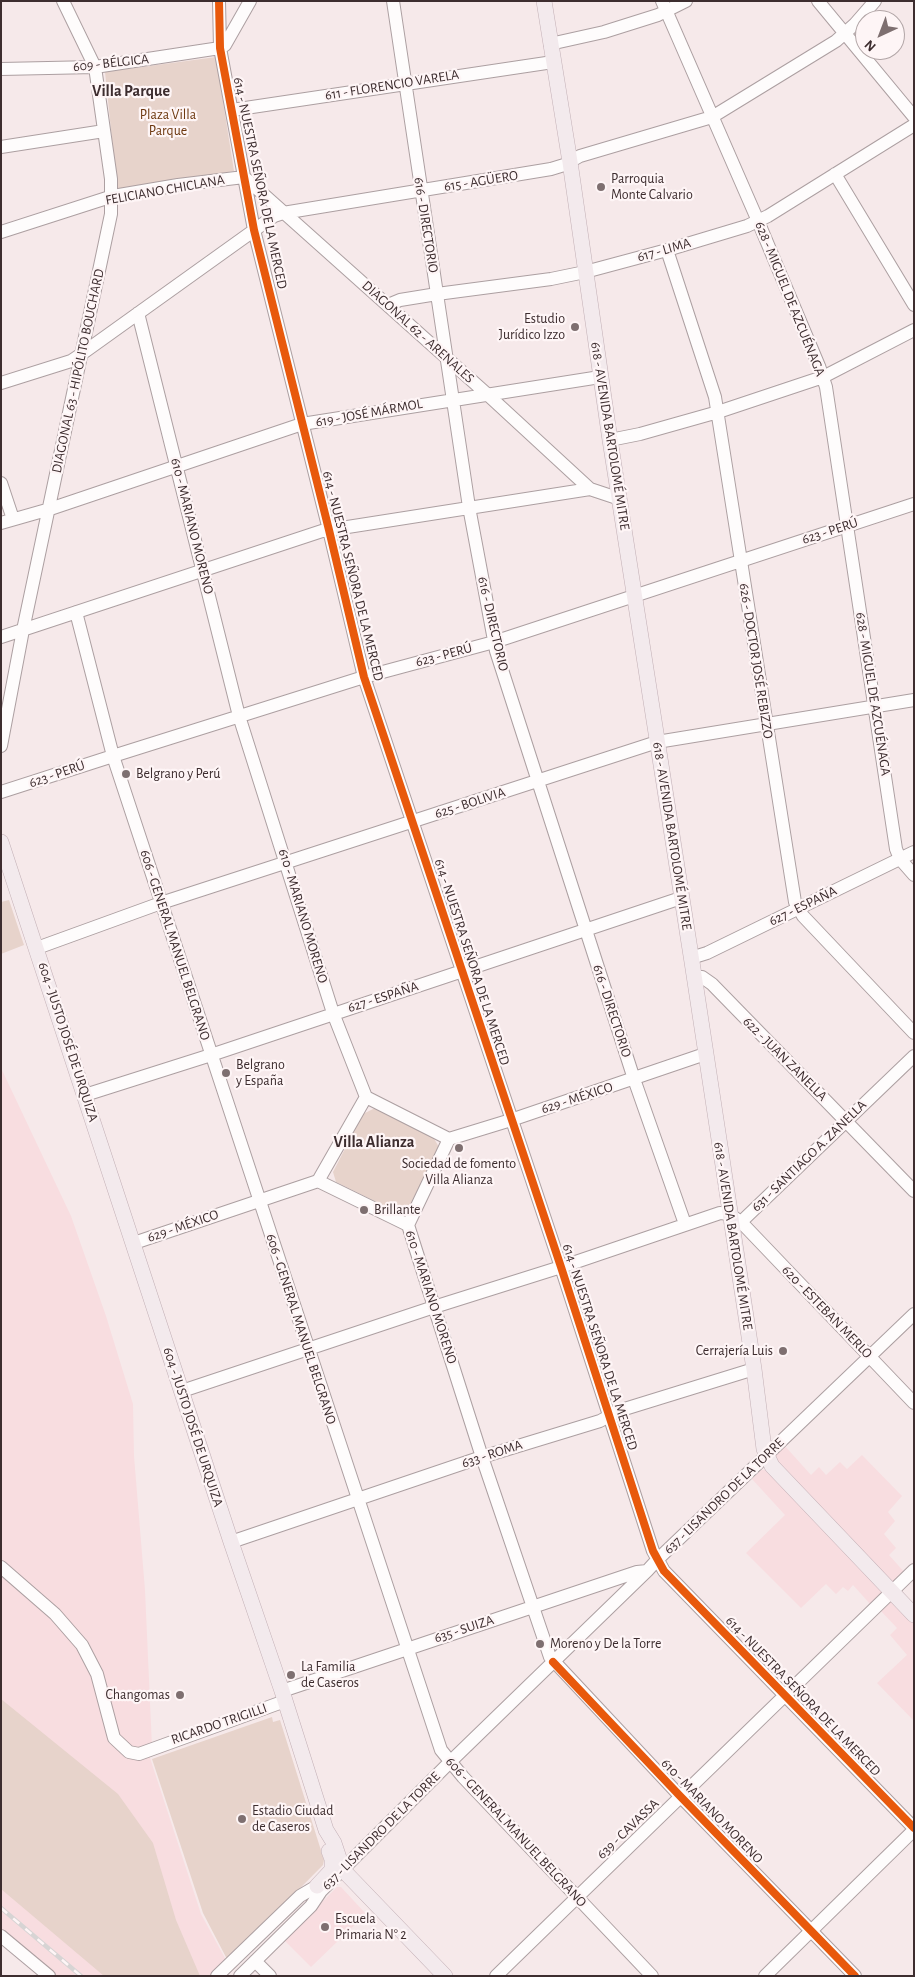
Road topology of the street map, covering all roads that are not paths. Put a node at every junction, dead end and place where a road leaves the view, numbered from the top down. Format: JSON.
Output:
{"nodes":[{"id":1,"x":63,"y":1,"type":"edge"},
{"id":2,"x":219,"y":1,"type":"edge"},
{"id":3,"x":250,"y":1,"type":"edge"},
{"id":4,"x":393,"y":1,"type":"edge"},
{"id":5,"x":544,"y":1,"type":"edge"},
{"id":6,"x":686,"y":1,"type":"edge"},
{"id":7,"x":818,"y":1,"type":"edge"},
{"id":8,"x":875,"y":1,"type":"edge"},
{"id":9,"x":664,"y":7,"type":"edge"},
{"id":10,"x":845,"y":34,"type":"junction"},
{"id":11,"x":550,"y":44,"type":"junction"},
{"id":12,"x":220,"y":48,"type":"junction"},
{"id":13,"x":553,"y":62,"type":"junction"},
{"id":14,"x":95,"y":67,"type":"junction"},
{"id":15,"x":1,"y":70,"type":"edge"},
{"id":16,"x":405,"y":83,"type":"junction"},
{"id":17,"x":232,"y":110,"type":"junction"},
{"id":18,"x":712,"y":117,"type":"junction"},
{"id":19,"x":914,"y":117,"type":"edge"},
{"id":20,"x":914,"y":125,"type":"edge"},
{"id":21,"x":104,"y":131,"type":"junction"},
{"id":22,"x":1,"y":148,"type":"edge"},
{"id":23,"x":570,"y":162,"type":"junction"},
{"id":24,"x":835,"y":174,"type":"junction"},
{"id":25,"x":244,"y":177,"type":"junction"},
{"id":26,"x":421,"y":191,"type":"junction"},
{"id":27,"x":113,"y":196,"type":"junction"},
{"id":28,"x":283,"y":213,"type":"junction"},
{"id":29,"x":758,"y":221,"type":"junction"},
{"id":30,"x":254,"y":230,"type":"junction"},
{"id":31,"x":1,"y":232,"type":"edge"},
{"id":32,"x":667,"y":250,"type":"junction"},
{"id":33,"x":585,"y":272,"type":"junction"},
{"id":34,"x":437,"y":294,"type":"junction"},
{"id":35,"x":388,"y":305,"type":"junction"},
{"id":36,"x":914,"y":306,"type":"edge"},
{"id":37,"x":138,"y":313,"type":"junction"},
{"id":38,"x":914,"y":330,"type":"edge"},
{"id":39,"x":80,"y":356,"type":"junction"},
{"id":40,"x":447,"y":358,"type":"junction"},
{"id":41,"x":600,"y":376,"type":"junction"},
{"id":42,"x":823,"y":377,"type":"junction"},
{"id":43,"x":1,"y":383,"type":"edge"},
{"id":44,"x":488,"y":395,"type":"junction"},
{"id":45,"x":452,"y":399,"type":"junction"},
{"id":46,"x":718,"y":412,"type":"junction"},
{"id":47,"x":302,"y":424,"type":"junction"},
{"id":48,"x":610,"y":440,"type":"junction"},
{"id":49,"x":177,"y":466,"type":"junction"},
{"id":50,"x":1,"y":483,"type":"edge"},
{"id":51,"x":590,"y":489,"type":"junction"},
{"id":52,"x":620,"y":499,"type":"junction"},
{"id":53,"x":914,"y":504,"type":"edge"},
{"id":54,"x":470,"y":507,"type":"junction"},
{"id":55,"x":50,"y":509,"type":"junction"},
{"id":56,"x":7,"y":521,"type":"edge"},
{"id":57,"x":847,"y":526,"type":"junction"},
{"id":58,"x":330,"y":530,"type":"junction"},
{"id":59,"x":740,"y":560,"type":"junction"},
{"id":60,"x":203,"y":570,"type":"junction"},
{"id":61,"x":634,"y":595,"type":"junction"},
{"id":62,"x":76,"y":612,"type":"junction"},
{"id":63,"x":23,"y":630,"type":"junction"},
{"id":64,"x":1,"y":637,"type":"edge"},
{"id":65,"x":494,"y":642,"type":"junction"},
{"id":66,"x":364,"y":678,"type":"junction"},
{"id":67,"x":914,"y":700,"type":"edge"},
{"id":68,"x":875,"y":707,"type":"junction"},
{"id":69,"x":239,"y":716,"type":"junction"},
{"id":70,"x":765,"y":723,"type":"junction"},
{"id":71,"x":657,"y":742,"type":"junction"},
{"id":72,"x":1,"y":746,"type":"edge"},
{"id":73,"x":113,"y":756,"type":"junction"},
{"id":74,"x":539,"y":780,"type":"junction"},
{"id":75,"x":1,"y":792,"type":"edge"},
{"id":76,"x":412,"y":822,"type":"junction"},
{"id":77,"x":1,"y":842,"type":"edge"},
{"id":78,"x":914,"y":852,"type":"edge"},
{"id":79,"x":900,"y":859,"type":"junction"},
{"id":80,"x":287,"y":863,"type":"junction"},
{"id":81,"x":914,"y":876,"type":"edge"},
{"id":82,"x":681,"y":898,"type":"junction"},
{"id":83,"x":161,"y":903,"type":"junction"},
{"id":84,"x":797,"y":908,"type":"junction"},
{"id":85,"x":586,"y":930,"type":"junction"},
{"id":86,"x":37,"y":948,"type":"junction"},
{"id":87,"x":691,"y":958,"type":"junction"},
{"id":88,"x":463,"y":971,"type":"junction"},
{"id":89,"x":694,"y":978,"type":"junction"},
{"id":90,"x":333,"y":1013,"type":"junction"},
{"id":91,"x":914,"y":1033,"type":"edge"},
{"id":92,"x":705,"y":1054,"type":"junction"},
{"id":93,"x":211,"y":1056,"type":"junction"},
{"id":94,"x":914,"y":1056,"type":"edge"},
{"id":95,"x":634,"y":1079,"type":"junction"},
{"id":96,"x":85,"y":1095,"type":"junction"},
{"id":97,"x":366,"y":1097,"type":"junction"},
{"id":98,"x":512,"y":1120,"type":"junction"},
{"id":99,"x":846,"y":1121,"type":"junction"},
{"id":100,"x":449,"y":1139,"type":"junction"},
{"id":101,"x":318,"y":1182,"type":"junction"},
{"id":102,"x":914,"y":1191,"type":"edge"},
{"id":103,"x":259,"y":1201,"type":"junction"},
{"id":104,"x":735,"y":1218,"type":"junction"},
{"id":105,"x":685,"y":1224,"type":"junction"},
{"id":106,"x":408,"y":1225,"type":"junction"},
{"id":107,"x":134,"y":1243,"type":"junction"},
{"id":108,"x":561,"y":1267,"type":"junction"},
{"id":109,"x":434,"y":1307,"type":"junction"},
{"id":110,"x":914,"y":1314,"type":"edge"},
{"id":111,"x":308,"y":1349,"type":"junction"},
{"id":112,"x":870,"y":1357,"type":"junction"},
{"id":113,"x":754,"y":1369,"type":"junction"},
{"id":114,"x":182,"y":1391,"type":"junction"},
{"id":115,"x":914,"y":1402,"type":"edge"},
{"id":116,"x":610,"y":1417,"type":"junction"},
{"id":117,"x":766,"y":1456,"type":"junction"},
{"id":118,"x":482,"y":1457,"type":"junction"},
{"id":119,"x":357,"y":1500,"type":"junction"},
{"id":120,"x":231,"y":1542,"type":"junction"},
{"id":121,"x":657,"y":1560,"type":"junction"},
{"id":122,"x":1,"y":1567,"type":"edge"},
{"id":123,"x":914,"y":1570,"type":"edge"},
{"id":124,"x":647,"y":1571,"type":"junction"},
{"id":125,"x":892,"y":1592,"type":"junction"},
{"id":126,"x":533,"y":1606,"type":"junction"},
{"id":127,"x":914,"y":1614,"type":"edge"},
{"id":128,"x":407,"y":1648,"type":"junction"},
{"id":129,"x":553,"y":1662,"type":"junction"},
{"id":130,"x":784,"y":1695,"type":"junction"},
{"id":131,"x":283,"y":1696,"type":"junction"},
{"id":132,"x":450,"y":1762,"type":"junction"},
{"id":133,"x":680,"y":1796,"type":"junction"},
{"id":134,"x":914,"y":1829,"type":"edge"},
{"id":135,"x":326,"y":1830,"type":"junction"},
{"id":136,"x":343,"y":1870,"type":"junction"},
{"id":137,"x":319,"y":1889,"type":"junction"},
{"id":138,"x":576,"y":1897,"type":"junction"},
{"id":139,"x":812,"y":1931,"type":"junction"},
{"id":140,"x":1,"y":1936,"type":"edge"},
{"id":141,"x":1,"y":1943,"type":"edge"},
{"id":142,"x":255,"y":1961,"type":"junction"},
{"id":143,"x":223,"y":1973,"type":"edge"},
{"id":144,"x":39,"y":1976,"type":"edge"},
{"id":145,"x":49,"y":1976,"type":"edge"},
{"id":146,"x":240,"y":1976,"type":"edge"},
{"id":147,"x":270,"y":1976,"type":"edge"},
{"id":148,"x":445,"y":1976,"type":"edge"},
{"id":149,"x":496,"y":1976,"type":"edge"},
{"id":150,"x":652,"y":1976,"type":"edge"},
{"id":151,"x":765,"y":1976,"type":"edge"},
{"id":152,"x":855,"y":1976,"type":"edge"}],
"edges":[{"from":1,"to":14,"type":"street","name":"DIAGONAL 63 - HIPÓLITO BOUCHARD"},
{"from":2,"to":12,"type":"street","name":"614 - NUESTRA SEÑORA DE LA MERCED"},
{"from":3,"to":12,"type":"street"},
{"from":4,"to":16,"type":"street","name":"616 - DIRECTORIO"},
{"from":5,"to":11,"type":"main road","name":"618 - AVENIDA BARTOLOMÉ MITRE"},
{"from":6,"to":9,"type":"street"},
{"from":7,"to":10,"type":"street"},
{"from":8,"to":10,"type":"street","name":"615 - AGÜERO"},
{"from":9,"to":11,"type":"street"},
{"from":9,"to":18,"type":"street","name":"628 - MIGUEL DE AZCUÉNAGA"},
{"from":10,"to":18,"type":"street","name":"615 - AGÜERO"},
{"from":10,"to":19,"type":"street"},
{"from":11,"to":13,"type":"main road","name":"618 - AVENIDA BARTOLOMÉ MITRE"},
{"from":12,"to":14,"type":"street","name":"609 - BÉLGICA"},
{"from":12,"to":17,"type":"street","name":"614 - NUESTRA SEÑORA DE LA MERCED"},
{"from":13,"to":16,"type":"street","name":"611 - FLORENCIO VARELA"},
{"from":13,"to":23,"type":"main road","name":"618 - AVENIDA BARTOLOMÉ MITRE"},
{"from":14,"to":15,"type":"street","name":"609 - BÉLGICA"},
{"from":14,"to":21,"type":"street","name":"DIAGONAL 63 - HIPÓLITO BOUCHARD"},
{"from":16,"to":17,"type":"street","name":"611 - FLORENCIO VARELA"},
{"from":16,"to":26,"type":"street","name":"616 - DIRECTORIO"},
{"from":17,"to":25,"type":"street","name":"614 - NUESTRA SEÑORA DE LA MERCED"},
{"from":18,"to":23,"type":"street","name":"615 - AGÜERO"},
{"from":18,"to":29,"type":"street","name":"628 - MIGUEL DE AZCUÉNAGA"},
{"from":20,"to":24,"type":"street","name":"617 - LIMA"},
{"from":21,"to":22,"type":"street"},
{"from":21,"to":27,"type":"street","name":"DIAGONAL 63 - HIPÓLITO BOUCHARD"},
{"from":23,"to":26,"type":"street","name":"615 - AGÜERO"},
{"from":23,"to":33,"type":"main road","name":"618 - AVENIDA BARTOLOMÉ MITRE"},
{"from":24,"to":29,"type":"street","name":"617 - LIMA"},
{"from":24,"to":36,"type":"street"},
{"from":25,"to":27,"type":"street","name":"FELICIANO CHICLANA"},
{"from":25,"to":28,"type":"street","name":"DIAGONAL 62 - ARENALES"},
{"from":25,"to":30,"type":"street","name":"614 - NUESTRA SEÑORA DE LA MERCED"},
{"from":26,"to":28,"type":"street","name":"615 - AGÜERO"},
{"from":26,"to":34,"type":"street","name":"616 - DIRECTORIO"},
{"from":27,"to":31,"type":"street","name":"FELICIANO CHICLANA"},
{"from":27,"to":39,"type":"street","name":"DIAGONAL 63 - HIPÓLITO BOUCHARD"},
{"from":28,"to":30,"type":"street","name":"615 - AGÜERO"},
{"from":28,"to":35,"type":"street","name":"DIAGONAL 62 - ARENALES"},
{"from":29,"to":32,"type":"street","name":"617 - LIMA"},
{"from":29,"to":42,"type":"street","name":"628 - MIGUEL DE AZCUÉNAGA"},
{"from":30,"to":37,"type":"street","name":"615 - AGÜERO"},
{"from":30,"to":47,"type":"street","name":"614 - NUESTRA SEÑORA DE LA MERCED"},
{"from":32,"to":33,"type":"street","name":"617 - LIMA"},
{"from":32,"to":46,"type":"street","name":"626 - DOCTOR JOSÉ REBIZZO"},
{"from":33,"to":34,"type":"street","name":"617 - LIMA"},
{"from":33,"to":41,"type":"main road","name":"618 - AVENIDA BARTOLOMÉ MITRE"},
{"from":34,"to":35,"type":"street","name":"617 - LIMA"},
{"from":34,"to":40,"type":"street","name":"616 - DIRECTORIO"},
{"from":35,"to":40,"type":"street","name":"DIAGONAL 62 - ARENALES"},
{"from":37,"to":39,"type":"street","name":"615 - AGÜERO"},
{"from":37,"to":49,"type":"street","name":"610 - MARIANO MORENO"},
{"from":38,"to":42,"type":"street"},
{"from":39,"to":43,"type":"street","name":"615 - AGÜERO"},
{"from":39,"to":55,"type":"street","name":"DIAGONAL 63 - HIPÓLITO BOUCHARD"},
{"from":40,"to":44,"type":"street","name":"DIAGONAL 62 - ARENALES"},
{"from":40,"to":45,"type":"street","name":"616 - DIRECTORIO"},
{"from":41,"to":44,"type":"street","name":"619 - JOSÉ MÁRMOL"},
{"from":41,"to":48,"type":"main road","name":"618 - AVENIDA BARTOLOMÉ MITRE"},
{"from":42,"to":46,"type":"street"},
{"from":42,"to":57,"type":"street","name":"628 - MIGUEL DE AZCUÉNAGA"},
{"from":44,"to":45,"type":"street","name":"619 - JOSÉ MÁRMOL"},
{"from":44,"to":51,"type":"street","name":"DIAGONAL 62 - ARENALES"},
{"from":45,"to":47,"type":"street","name":"619 - JOSÉ MÁRMOL"},
{"from":45,"to":54,"type":"street","name":"616 - DIRECTORIO"},
{"from":46,"to":48,"type":"street"},
{"from":46,"to":59,"type":"street","name":"626 - DOCTOR JOSÉ REBIZZO"},
{"from":47,"to":49,"type":"street","name":"619 - JOSÉ MÁRMOL"},
{"from":47,"to":58,"type":"street","name":"614 - NUESTRA SEÑORA DE LA MERCED"},
{"from":48,"to":52,"type":"main road","name":"618 - AVENIDA BARTOLOMÉ MITRE"},
{"from":49,"to":55,"type":"street","name":"619 - JOSÉ MÁRMOL"},
{"from":49,"to":60,"type":"street","name":"610 - MARIANO MORENO"},
{"from":50,"to":56,"type":"street"},
{"from":51,"to":52,"type":"street"},
{"from":51,"to":54,"type":"street"},
{"from":52,"to":61,"type":"main road","name":"618 - AVENIDA BARTOLOMÉ MITRE"},
{"from":53,"to":57,"type":"street","name":"623 - PERÚ"},
{"from":54,"to":58,"type":"street"},
{"from":54,"to":65,"type":"street","name":"616 - DIRECTORIO"},
{"from":55,"to":56,"type":"street","name":"619 - JOSÉ MÁRMOL"},
{"from":55,"to":63,"type":"street","name":"DIAGONAL 63 - HIPÓLITO BOUCHARD"},
{"from":57,"to":59,"type":"street","name":"623 - PERÚ"},
{"from":57,"to":68,"type":"street","name":"628 - MIGUEL DE AZCUÉNAGA"},
{"from":58,"to":60,"type":"street"},
{"from":58,"to":66,"type":"street","name":"614 - NUESTRA SEÑORA DE LA MERCED"},
{"from":59,"to":61,"type":"street","name":"623 - PERÚ"},
{"from":59,"to":70,"type":"street","name":"626 - DOCTOR JOSÉ REBIZZO"},
{"from":60,"to":62,"type":"street"},
{"from":60,"to":69,"type":"street","name":"610 - MARIANO MORENO"},
{"from":61,"to":65,"type":"street","name":"623 - PERÚ"},
{"from":61,"to":71,"type":"main road","name":"618 - AVENIDA BARTOLOMÉ MITRE"},
{"from":62,"to":63,"type":"street"},
{"from":62,"to":73,"type":"street","name":"606 - GENERAL MANUEL BELGRANO"},
{"from":63,"to":64,"type":"street"},
{"from":63,"to":72,"type":"street","name":"DIAGONAL 63 - HIPÓLITO BOUCHARD"},
{"from":65,"to":66,"type":"street","name":"623 - PERÚ"},
{"from":65,"to":74,"type":"street","name":"616 - DIRECTORIO"},
{"from":66,"to":69,"type":"street","name":"623 - PERÚ"},
{"from":66,"to":76,"type":"street","name":"614 - NUESTRA SEÑORA DE LA MERCED"},
{"from":67,"to":68,"type":"street","name":"625 - BOLIVIA"},
{"from":68,"to":70,"type":"street","name":"625 - BOLIVIA"},
{"from":68,"to":79,"type":"street","name":"628 - MIGUEL DE AZCUÉNAGA"},
{"from":69,"to":73,"type":"street","name":"623 - PERÚ"},
{"from":69,"to":80,"type":"street","name":"610 - MARIANO MORENO"},
{"from":70,"to":71,"type":"street","name":"625 - BOLIVIA"},
{"from":70,"to":84,"type":"street","name":"626 - DOCTOR JOSÉ REBIZZO"},
{"from":71,"to":74,"type":"street","name":"625 - BOLIVIA"},
{"from":71,"to":82,"type":"main road","name":"618 - AVENIDA BARTOLOMÉ MITRE"},
{"from":73,"to":75,"type":"street","name":"623 - PERÚ"},
{"from":73,"to":83,"type":"street","name":"606 - GENERAL MANUEL BELGRANO"},
{"from":74,"to":76,"type":"street","name":"625 - BOLIVIA"},
{"from":74,"to":85,"type":"street","name":"616 - DIRECTORIO"},
{"from":76,"to":80,"type":"street","name":"625 - BOLIVIA"},
{"from":76,"to":88,"type":"street","name":"614 - NUESTRA SEÑORA DE LA MERCED"},
{"from":77,"to":86,"type":"main road","name":"604 - JUSTO JOSÉ DE URQUIZA"},
{"from":78,"to":79,"type":"street","name":"627 - ESPAÑA"},
{"from":79,"to":81,"type":"street","name":"628 - MIGUEL DE AZCUÉNAGA"},
{"from":79,"to":84,"type":"street","name":"627 - ESPAÑA"},
{"from":80,"to":83,"type":"street","name":"625 - BOLIVIA"},
{"from":80,"to":90,"type":"street","name":"610 - MARIANO MORENO"},
{"from":82,"to":85,"type":"street","name":"627 - ESPAÑA"},
{"from":82,"to":87,"type":"main road","name":"618 - AVENIDA BARTOLOMÉ MITRE"},
{"from":83,"to":86,"type":"street","name":"625 - BOLIVIA"},
{"from":83,"to":93,"type":"street","name":"606 - GENERAL MANUEL BELGRANO"},
{"from":84,"to":87,"type":"street","name":"627 - ESPAÑA"},
{"from":84,"to":91,"type":"street"},
{"from":85,"to":88,"type":"street","name":"627 - ESPAÑA"},
{"from":85,"to":95,"type":"street","name":"616 - DIRECTORIO"},
{"from":86,"to":96,"type":"main road","name":"604 - JUSTO JOSÉ DE URQUIZA"},
{"from":87,"to":89,"type":"main road","name":"618 - AVENIDA BARTOLOMÉ MITRE"},
{"from":88,"to":90,"type":"street","name":"627 - ESPAÑA"},
{"from":88,"to":98,"type":"street","name":"614 - NUESTRA SEÑORA DE LA MERCED"},
{"from":89,"to":92,"type":"main road","name":"618 - AVENIDA BARTOLOMÉ MITRE"},
{"from":89,"to":99,"type":"street","name":"622 - JUAN ZANELLA"},
{"from":90,"to":93,"type":"street","name":"627 - ESPAÑA"},
{"from":90,"to":97,"type":"street","name":"610 - MARIANO MORENO"},
{"from":92,"to":95,"type":"street","name":"629 - MÉXICO"},
{"from":92,"to":104,"type":"main road","name":"618 - AVENIDA BARTOLOMÉ MITRE"},
{"from":93,"to":96,"type":"street","name":"627 - ESPAÑA"},
{"from":93,"to":103,"type":"street","name":"606 - GENERAL MANUEL BELGRANO"},
{"from":94,"to":99,"type":"street","name":"631 - SANTIAGO A. ZANELLA"},
{"from":95,"to":98,"type":"street","name":"629 - MÉXICO"},
{"from":95,"to":105,"type":"street","name":"616 - DIRECTORIO"},
{"from":96,"to":107,"type":"main road","name":"604 - JUSTO JOSÉ DE URQUIZA"},
{"from":97,"to":100,"type":"street"},
{"from":97,"to":101,"type":"street"},
{"from":98,"to":100,"type":"street","name":"629 - MÉXICO"},
{"from":98,"to":108,"type":"street","name":"614 - NUESTRA SEÑORA DE LA MERCED"},
{"from":99,"to":102,"type":"street","name":"622 - JUAN ZANELLA"},
{"from":99,"to":104,"type":"street","name":"631 - SANTIAGO A. ZANELLA"},
{"from":100,"to":106,"type":"street"},
{"from":101,"to":103,"type":"street","name":"629 - MÉXICO"},
{"from":101,"to":106,"type":"street","name":"610 - MARIANO MORENO"},
{"from":103,"to":107,"type":"street","name":"629 - MÉXICO"},
{"from":103,"to":111,"type":"street","name":"606 - GENERAL MANUEL BELGRANO"},
{"from":104,"to":105,"type":"street"},
{"from":104,"to":112,"type":"street","name":"620 - ESTEBAN MERLO"},
{"from":104,"to":113,"type":"main road","name":"618 - AVENIDA BARTOLOMÉ MITRE"},
{"from":105,"to":108,"type":"street"},
{"from":106,"to":109,"type":"street","name":"610 - MARIANO MORENO"},
{"from":107,"to":114,"type":"main road","name":"604 - JUSTO JOSÉ DE URQUIZA"},
{"from":108,"to":109,"type":"street"},
{"from":108,"to":116,"type":"street","name":"614 - NUESTRA SEÑORA DE LA MERCED"},
{"from":109,"to":111,"type":"street"},
{"from":109,"to":118,"type":"street","name":"610 - MARIANO MORENO"},
{"from":110,"to":112,"type":"street","name":"637 - LISANDRO DE LA TORRE"},
{"from":111,"to":114,"type":"street"},
{"from":111,"to":119,"type":"street","name":"606 - GENERAL MANUEL BELGRANO"},
{"from":112,"to":115,"type":"street","name":"620 - ESTEBAN MERLO"},
{"from":112,"to":117,"type":"street","name":"637 - LISANDRO DE LA TORRE"},
{"from":113,"to":116,"type":"street","name":"633 - ROMA"},
{"from":113,"to":117,"type":"main road","name":"618 - AVENIDA BARTOLOMÉ MITRE"},
{"from":114,"to":120,"type":"main road","name":"604 - JUSTO JOSÉ DE URQUIZA"},
{"from":116,"to":118,"type":"street","name":"633 - ROMA"},
{"from":116,"to":121,"type":"street","name":"614 - NUESTRA SEÑORA DE LA MERCED"},
{"from":117,"to":121,"type":"street","name":"637 - LISANDRO DE LA TORRE"},
{"from":117,"to":125,"type":"main road","name":"618 - AVENIDA BARTOLOMÉ MITRE"},
{"from":118,"to":119,"type":"street","name":"633 - ROMA"},
{"from":118,"to":126,"type":"street","name":"610 - MARIANO MORENO"},
{"from":119,"to":120,"type":"street","name":"633 - ROMA"},
{"from":119,"to":128,"type":"street","name":"606 - GENERAL MANUEL BELGRANO"},
{"from":120,"to":131,"type":"main road","name":"604 - JUSTO JOSÉ DE URQUIZA"},
{"from":121,"to":124,"type":"street","name":"637 - LISANDRO DE LA TORRE"},
{"from":121,"to":130,"type":"street","name":"614 - NUESTRA SEÑORA DE LA MERCED"},
{"from":122,"to":131,"type":"street","name":"RICARDO TRIGILLI"},
{"from":123,"to":125,"type":"street","name":"639 - CAVASSA"},
{"from":124,"to":126,"type":"street","name":"635 - SUIZA"},
{"from":124,"to":129,"type":"street","name":"637 - LISANDRO DE LA TORRE"},
{"from":125,"to":127,"type":"main road","name":"618 - AVENIDA BARTOLOMÉ MITRE"},
{"from":125,"to":130,"type":"street","name":"639 - CAVASSA"},
{"from":126,"to":128,"type":"street","name":"635 - SUIZA"},
{"from":126,"to":129,"type":"street","name":"610 - MARIANO MORENO"},
{"from":128,"to":131,"type":"street","name":"635 - SUIZA"},
{"from":128,"to":132,"type":"street","name":"606 - GENERAL MANUEL BELGRANO"},
{"from":129,"to":132,"type":"street","name":"637 - LISANDRO DE LA TORRE"},
{"from":129,"to":133,"type":"street","name":"610 - MARIANO MORENO"},
{"from":130,"to":133,"type":"street","name":"639 - CAVASSA"},
{"from":130,"to":134,"type":"street","name":"614 - NUESTRA SEÑORA DE LA MERCED"},
{"from":131,"to":135,"type":"main road","name":"604 - JUSTO JOSÉ DE URQUIZA"},
{"from":132,"to":136,"type":"street","name":"637 - LISANDRO DE LA TORRE"},
{"from":132,"to":138,"type":"street","name":"606 - GENERAL MANUEL BELGRANO"},
{"from":133,"to":138,"type":"street","name":"639 - CAVASSA"},
{"from":133,"to":139,"type":"street","name":"610 - MARIANO MORENO"},
{"from":134,"to":139,"type":"street"},
{"from":135,"to":136,"type":"main road","name":"604 - JUSTO JOSÉ DE URQUIZA"},
{"from":135,"to":137,"type":"main road"},
{"from":136,"to":137,"type":"street","name":"637 - LISANDRO DE LA TORRE"},
{"from":136,"to":148,"type":"main road","name":"604 - JUSTO JOSÉ DE URQUIZA"},
{"from":137,"to":142,"type":"street","name":"637 - LISANDRO DE LA TORRE"},
{"from":137,"to":143,"type":"street"},
{"from":137,"to":143,"type":"street","name":"637 - LISANDRO DE LA TORRE"},
{"from":138,"to":149,"type":"street","name":"639 - CAVASSA"},
{"from":138,"to":150,"type":"street","name":"606 - GENERAL MANUEL BELGRANO"},
{"from":139,"to":151,"type":"street"},
{"from":139,"to":152,"type":"street","name":"610 - MARIANO MORENO"},
{"from":140,"to":145,"type":"street"},
{"from":141,"to":144,"type":"street"},
{"from":142,"to":146,"type":"street","name":"637 - LISANDRO DE LA TORRE"},
{"from":142,"to":147,"type":"street"}]}
